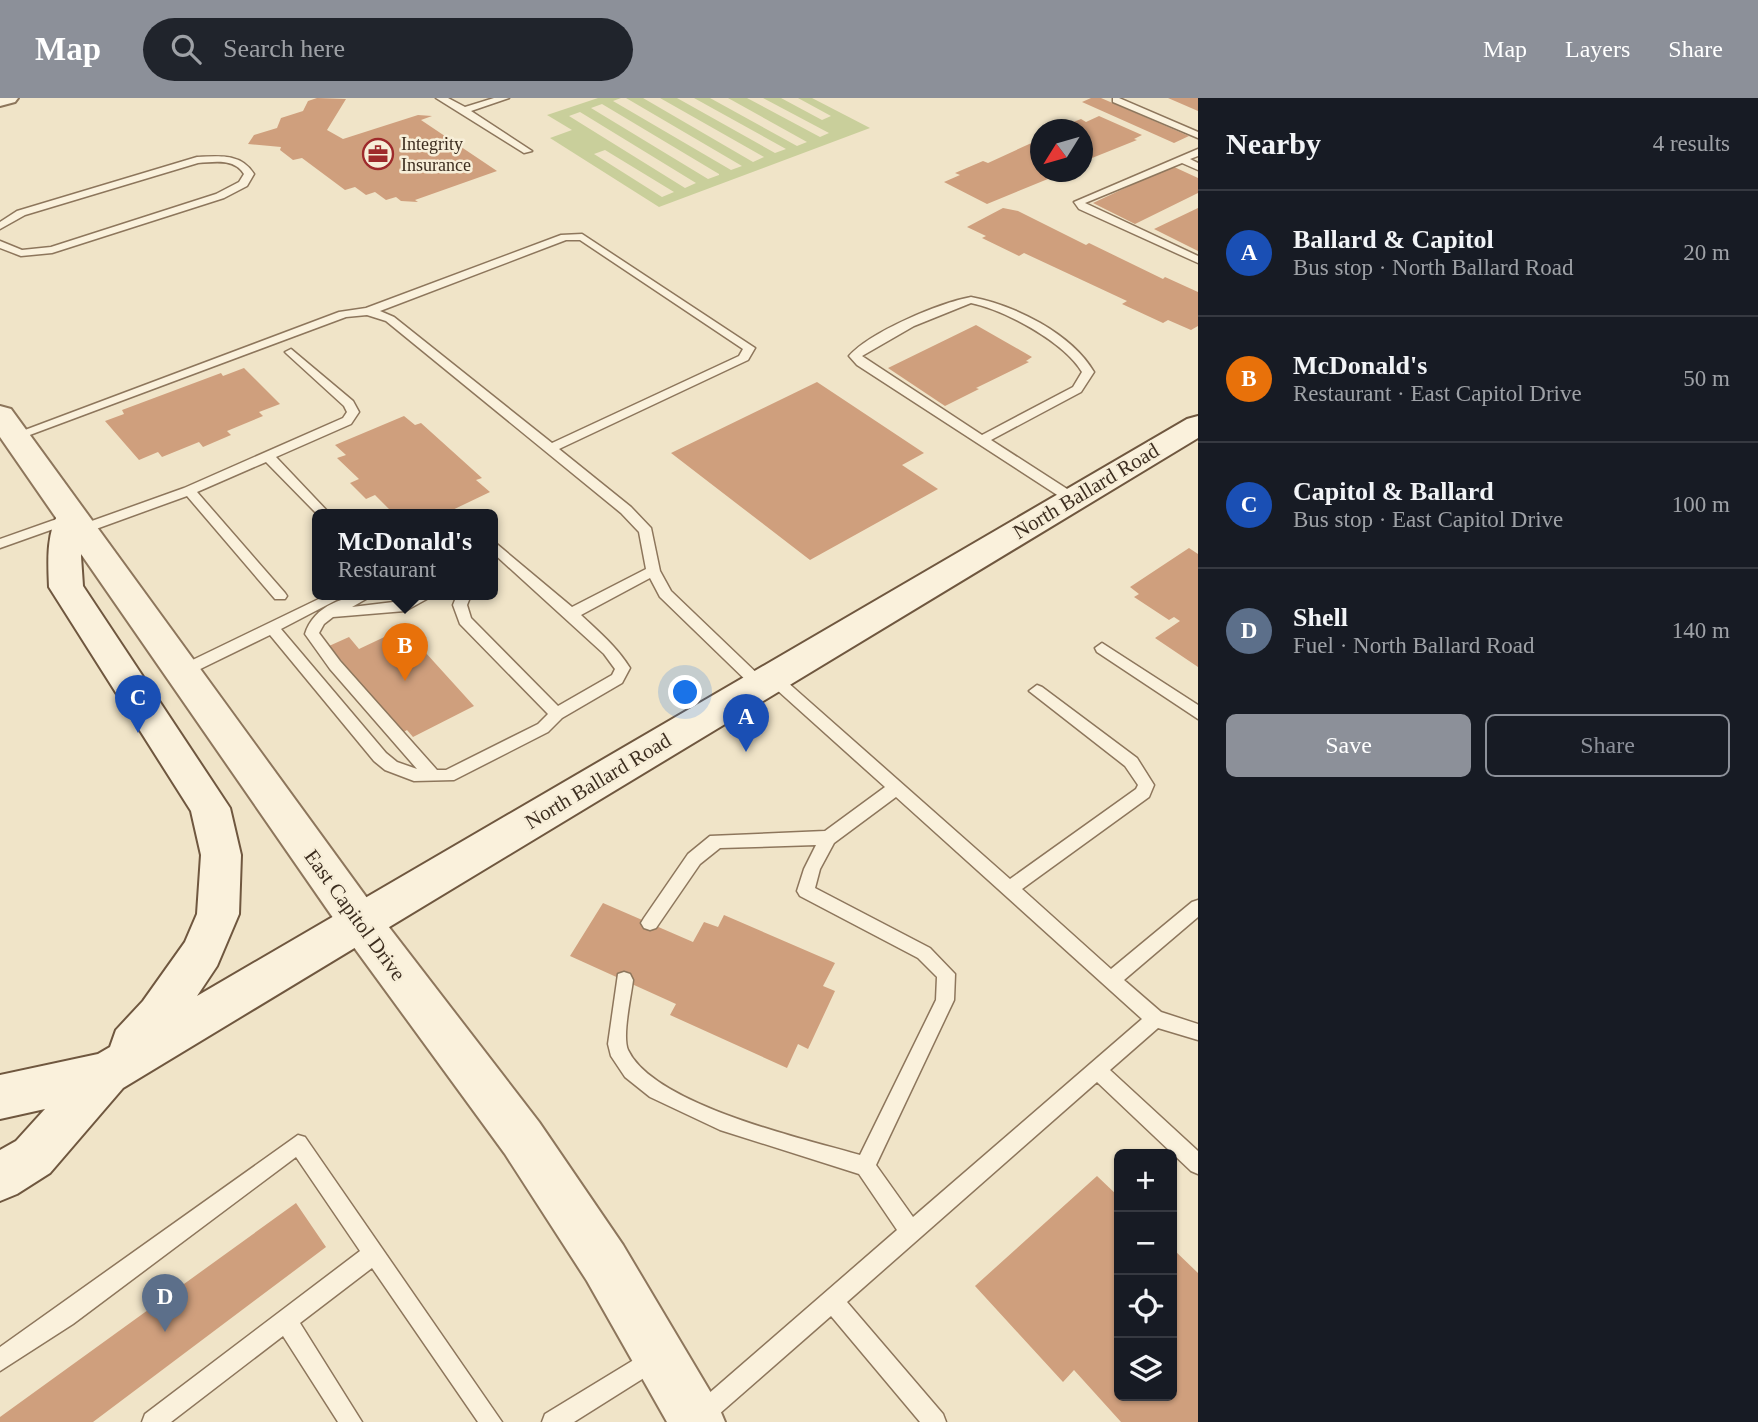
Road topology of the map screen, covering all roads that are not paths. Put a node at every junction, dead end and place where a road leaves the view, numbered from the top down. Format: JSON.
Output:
{"nodes":[{"id":1,"x":8,"y":98,"type":"edge"},
{"id":2,"x":441,"y":98,"type":"edge"},
{"id":3,"x":504,"y":98,"type":"edge"},
{"id":4,"x":0,"y":100,"type":"edge"},
{"id":5,"x":1116,"y":100,"type":"dead end"},
{"id":6,"x":464,"y":110,"type":"junction"},
{"id":7,"x":1198,"y":135,"type":"edge"},
{"id":8,"x":527,"y":151,"type":"dead end"},
{"id":9,"x":1198,"y":152,"type":"edge"},
{"id":10,"x":1182,"y":159,"type":"junction"},
{"id":11,"x":1198,"y":167,"type":"edge"},
{"id":12,"x":0,"y":226,"type":"edge"},
{"id":13,"x":0,"y":244,"type":"edge"},
{"id":14,"x":1198,"y":260,"type":"edge"},
{"id":15,"x":369,"y":311,"type":"junction"},
{"id":16,"x":291,"y":352,"type":"dead end"},
{"id":17,"x":1198,"y":425,"type":"edge"},
{"id":18,"x":7,"y":426,"type":"edge"},
{"id":19,"x":982,"y":440,"type":"junction"},
{"id":20,"x":550,"y":449,"type":"junction"},
{"id":21,"x":269,"y":458,"type":"junction"},
{"id":22,"x":189,"y":491,"type":"junction"},
{"id":23,"x":1073,"y":499,"type":"junction"},
{"id":24,"x":319,"y":509,"type":"edge"},
{"id":25,"x":76,"y":524,"type":"junction"},
{"id":26,"x":0,"y":544,"type":"edge"},
{"id":27,"x":498,"y":552,"type":"edge"},
{"id":28,"x":653,"y":571,"type":"junction"},
{"id":29,"x":280,"y":596,"type":"dead end"},
{"id":30,"x":329,"y":600,"type":"edge"},
{"id":31,"x":356,"y":600,"type":"edge"},
{"id":32,"x":417,"y":600,"type":"edge"},
{"id":33,"x":462,"y":600,"type":"edge"},
{"id":34,"x":329,"y":614,"type":"junction"},
{"id":35,"x":571,"y":614,"type":"junction"},
{"id":36,"x":272,"y":628,"type":"junction"},
{"id":37,"x":1102,"y":648,"type":"dead end"},
{"id":38,"x":181,"y":672,"type":"junction"},
{"id":39,"x":766,"y":681,"type":"junction"},
{"id":40,"x":1037,"y":691,"type":"dead end"},
{"id":41,"x":1198,"y":713,"type":"edge"},
{"id":42,"x":557,"y":714,"type":"junction"},
{"id":43,"x":433,"y":776,"type":"junction"},
{"id":44,"x":896,"y":788,"type":"junction"},
{"id":45,"x":828,"y":838,"type":"junction"},
{"id":46,"x":1009,"y":889,"type":"junction"},
{"id":47,"x":1198,"y":907,"type":"edge"},
{"id":48,"x":360,"y":922,"type":"junction"},
{"id":49,"x":650,"y":923,"type":"dead end"},
{"id":50,"x":1111,"y":979,"type":"junction"},
{"id":51,"x":624,"y":980,"type":"dead end"},
{"id":52,"x":1155,"y":1019,"type":"junction"},
{"id":53,"x":1198,"y":1032,"type":"edge"},
{"id":54,"x":1097,"y":1070,"type":"junction"},
{"id":55,"x":107,"y":1073,"type":"junction"},
{"id":56,"x":0,"y":1097,"type":"edge"},
{"id":57,"x":1198,"y":1164,"type":"edge"},
{"id":58,"x":865,"y":1166,"type":"junction"},
{"id":59,"x":0,"y":1177,"type":"edge"},
{"id":60,"x":910,"y":1231,"type":"junction"},
{"id":61,"x":374,"y":1253,"type":"junction"},
{"id":62,"x":831,"y":1300,"type":"junction"},
{"id":63,"x":286,"y":1321,"type":"junction"},
{"id":64,"x":660,"y":1355,"type":"junction"},
{"id":65,"x":0,"y":1360,"type":"edge"},
{"id":66,"x":698,"y":1421,"type":"edge"},
{"id":67,"x":153,"y":1422,"type":"edge"},
{"id":68,"x":351,"y":1422,"type":"edge"},
{"id":69,"x":491,"y":1422,"type":"edge"},
{"id":70,"x":553,"y":1422,"type":"edge"},
{"id":71,"x":935,"y":1422,"type":"edge"}],
"edges":[{"from":1,"to":4,"type":"street"},
{"from":2,"to":6,"type":"lane"},
{"from":3,"to":6,"type":"lane"},
{"from":5,"to":7,"type":"lane"},
{"from":6,"to":8,"type":"lane"},
{"from":9,"to":10,"type":"lane"},
{"from":10,"to":11,"type":"lane"},
{"from":10,"to":14,"type":"lane"},
{"from":12,"to":13,"type":"lane"},
{"from":15,"to":18,"type":"lane"},
{"from":15,"to":20,"type":"lane"},
{"from":15,"to":20,"type":"lane"},
{"from":16,"to":21,"type":"lane"},
{"from":17,"to":23,"type":"main road","name":"North Ballard Road"},
{"from":18,"to":25,"type":"main road","name":"East Capitol Drive"},
{"from":19,"to":19,"type":"lane"},
{"from":19,"to":23,"type":"lane"},
{"from":20,"to":28,"type":"lane"},
{"from":21,"to":22,"type":"lane"},
{"from":21,"to":24,"type":"lane"},
{"from":22,"to":25,"type":"lane"},
{"from":22,"to":29,"type":"lane"},
{"from":23,"to":39,"type":"main road","name":"North Ballard Road"},
{"from":25,"to":26,"type":"lane"},
{"from":25,"to":38,"type":"main road","name":"East Capitol Drive"},
{"from":25,"to":55,"type":"main road"},
{"from":27,"to":35,"type":"lane"},
{"from":28,"to":35,"type":"lane"},
{"from":28,"to":39,"type":"lane"},
{"from":30,"to":36,"type":"lane"},
{"from":31,"to":34,"type":"lane"},
{"from":32,"to":34,"type":"lane"},
{"from":33,"to":42,"type":"lane"},
{"from":34,"to":43,"type":"lane"},
{"from":35,"to":42,"type":"lane"},
{"from":36,"to":38,"type":"lane"},
{"from":36,"to":43,"type":"lane"},
{"from":37,"to":41,"type":"lane"},
{"from":38,"to":48,"type":"main road","name":"East Capitol Drive"},
{"from":39,"to":44,"type":"lane"},
{"from":39,"to":48,"type":"main road","name":"North Ballard Road"},
{"from":40,"to":46,"type":"lane"},
{"from":42,"to":43,"type":"lane"},
{"from":44,"to":45,"type":"lane"},
{"from":44,"to":46,"type":"lane"},
{"from":45,"to":49,"type":"lane"},
{"from":45,"to":58,"type":"lane"},
{"from":46,"to":50,"type":"lane"},
{"from":47,"to":50,"type":"lane"},
{"from":48,"to":55,"type":"main road","name":"North Ballard Road"},
{"from":48,"to":64,"type":"main road","name":"East Capitol Drive"},
{"from":50,"to":52,"type":"lane"},
{"from":51,"to":58,"type":"lane"},
{"from":52,"to":53,"type":"lane"},
{"from":52,"to":54,"type":"lane"},
{"from":54,"to":57,"type":"lane"},
{"from":54,"to":60,"type":"lane"},
{"from":55,"to":56,"type":"main road","name":"North Ballard Road"},
{"from":55,"to":59,"type":"main road","name":"North Ballard Road"},
{"from":58,"to":60,"type":"lane"},
{"from":60,"to":62,"type":"lane"},
{"from":61,"to":63,"type":"lane"},
{"from":61,"to":65,"type":"lane"},
{"from":61,"to":69,"type":"lane"},
{"from":62,"to":66,"type":"lane"},
{"from":62,"to":71,"type":"lane"},
{"from":63,"to":67,"type":"lane"},
{"from":63,"to":68,"type":"lane"},
{"from":64,"to":66,"type":"main road","name":"East Capitol Drive"},
{"from":64,"to":70,"type":"lane"}]}
